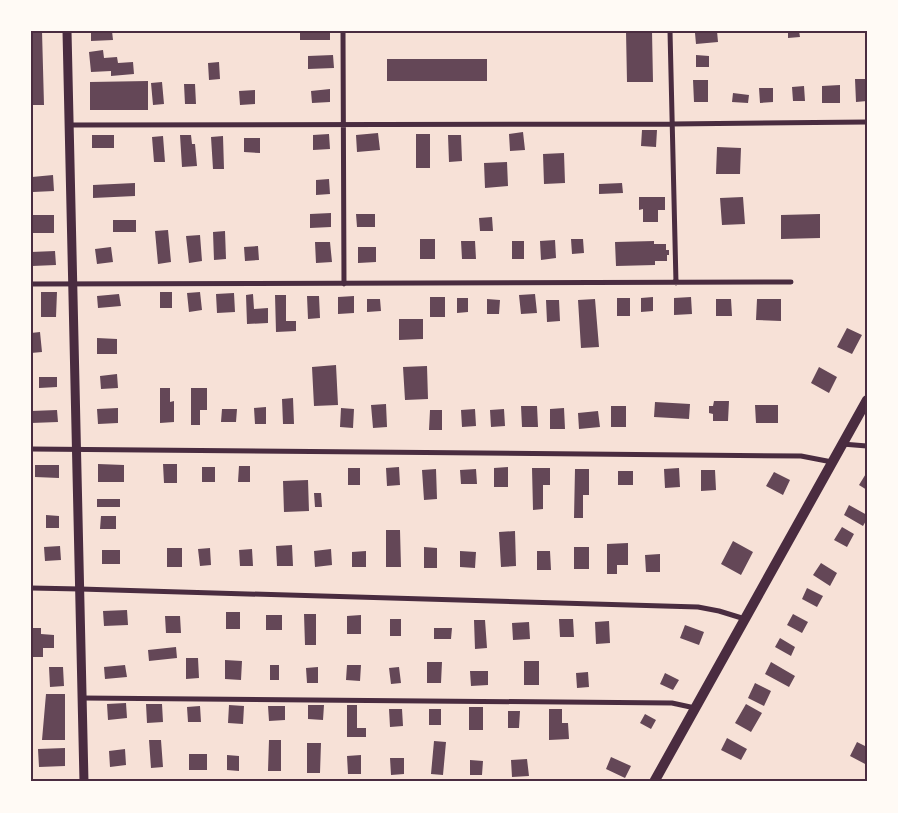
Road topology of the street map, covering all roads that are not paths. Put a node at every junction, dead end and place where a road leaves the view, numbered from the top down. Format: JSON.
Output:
{"nodes":[{"id":1,"x":67,"y":31,"type":"edge"},
{"id":2,"x":343,"y":31,"type":"edge"},
{"id":3,"x":670,"y":31,"type":"edge"},
{"id":4,"x":867,"y":122,"type":"edge"},
{"id":5,"x":672,"y":124,"type":"junction"},
{"id":6,"x":70,"y":125,"type":"junction"},
{"id":7,"x":344,"y":125,"type":"junction"},
{"id":8,"x":792,"y":282,"type":"dead end"},
{"id":9,"x":676,"y":283,"type":"junction"},
{"id":10,"x":31,"y":284,"type":"edge"},
{"id":11,"x":344,"y":284,"type":"junction"},
{"id":12,"x":73,"y":285,"type":"junction"},
{"id":13,"x":867,"y":400,"type":"edge"},
{"id":14,"x":842,"y":444,"type":"junction"},
{"id":15,"x":867,"y":446,"type":"edge"},
{"id":16,"x":31,"y":449,"type":"edge"},
{"id":17,"x":77,"y":449,"type":"junction"},
{"id":18,"x":832,"y":462,"type":"junction"},
{"id":19,"x":31,"y":588,"type":"edge"},
{"id":20,"x":80,"y":589,"type":"junction"},
{"id":21,"x":745,"y":619,"type":"junction"},
{"id":22,"x":82,"y":698,"type":"junction"},
{"id":23,"x":694,"y":708,"type":"junction"},
{"id":24,"x":84,"y":782,"type":"edge"},
{"id":25,"x":654,"y":782,"type":"edge"}],
"edges":[{"from":1,"to":6,"type":"street"},
{"from":2,"to":7,"type":"street"},
{"from":3,"to":5,"type":"street"},
{"from":4,"to":5,"type":"street"},
{"from":5,"to":7,"type":"street"},
{"from":5,"to":9,"type":"street"},
{"from":6,"to":7,"type":"street"},
{"from":6,"to":12,"type":"street"},
{"from":7,"to":11,"type":"street"},
{"from":8,"to":9,"type":"street"},
{"from":9,"to":11,"type":"street"},
{"from":10,"to":12,"type":"street"},
{"from":11,"to":12,"type":"street"},
{"from":12,"to":17,"type":"street"},
{"from":13,"to":14,"type":"main road"},
{"from":14,"to":15,"type":"street"},
{"from":14,"to":18,"type":"main road"},
{"from":16,"to":17,"type":"street"},
{"from":17,"to":18,"type":"street"},
{"from":17,"to":20,"type":"street"},
{"from":18,"to":21,"type":"main road"},
{"from":19,"to":20,"type":"street"},
{"from":20,"to":21,"type":"street"},
{"from":20,"to":22,"type":"street"},
{"from":21,"to":23,"type":"main road"},
{"from":22,"to":23,"type":"street"},
{"from":22,"to":24,"type":"street"},
{"from":23,"to":25,"type":"main road"}]}
